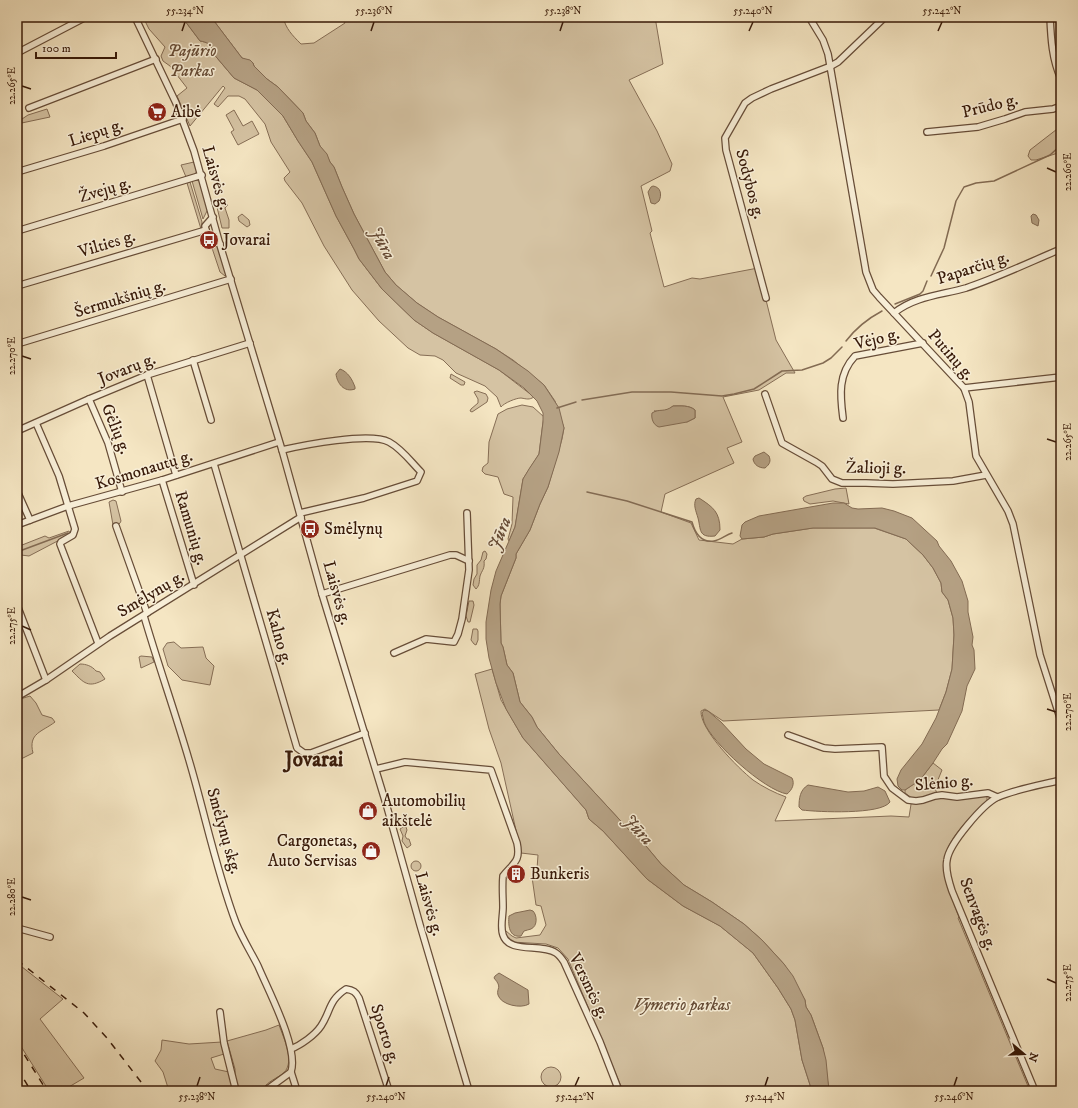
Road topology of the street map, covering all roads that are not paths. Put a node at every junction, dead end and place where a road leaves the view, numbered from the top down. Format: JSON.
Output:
{"nodes":[{"id":1,"x":86,"y":17,"type":"edge"},
{"id":2,"x":135,"y":17,"type":"edge"},
{"id":3,"x":808,"y":17,"type":"edge"},
{"id":4,"x":885,"y":17,"type":"edge"},
{"id":5,"x":1050,"y":17,"type":"edge"},
{"id":6,"x":17,"y":53,"type":"edge"},
{"id":7,"x":156,"y":59,"type":"junction"},
{"id":8,"x":830,"y":66,"type":"junction"},
{"id":9,"x":1061,"y":79,"type":"edge"},
{"id":10,"x":1061,"y":106,"type":"edge"},
{"id":11,"x":29,"y":108,"type":"dead end"},
{"id":12,"x":183,"y":119,"type":"junction"},
{"id":13,"x":926,"y":132,"type":"dead end"},
{"id":14,"x":17,"y":172,"type":"edge"},
{"id":15,"x":202,"y":175,"type":"junction"},
{"id":16,"x":213,"y":217,"type":"junction"},
{"id":17,"x":206,"y":230,"type":"junction"},
{"id":18,"x":17,"y":231,"type":"edge"},
{"id":19,"x":220,"y":245,"type":"junction"},
{"id":20,"x":1061,"y":249,"type":"edge"},
{"id":21,"x":231,"y":279,"type":"junction"},
{"id":22,"x":17,"y":286,"type":"edge"},
{"id":23,"x":766,"y":298,"type":"dead end"},
{"id":24,"x":894,"y":312,"type":"junction"},
{"id":25,"x":250,"y":343,"type":"junction"},
{"id":26,"x":922,"y":343,"type":"junction"},
{"id":27,"x":17,"y":344,"type":"edge"},
{"id":28,"x":193,"y":360,"type":"junction"},
{"id":29,"x":147,"y":375,"type":"junction"},
{"id":30,"x":1061,"y":377,"type":"edge"},
{"id":31,"x":964,"y":388,"type":"junction"},
{"id":32,"x":765,"y":394,"type":"dead end"},
{"id":33,"x":89,"y":399,"type":"junction"},
{"id":34,"x":843,"y":418,"type":"dead end"},
{"id":35,"x":211,"y":420,"type":"dead end"},
{"id":36,"x":36,"y":423,"type":"junction"},
{"id":37,"x":17,"y":431,"type":"edge"},
{"id":38,"x":279,"y":442,"type":"junction"},
{"id":39,"x":282,"y":450,"type":"junction"},
{"id":40,"x":214,"y":464,"type":"junction"},
{"id":41,"x":176,"y":475,"type":"junction"},
{"id":42,"x":986,"y":475,"type":"junction"},
{"id":43,"x":162,"y":480,"type":"junction"},
{"id":44,"x":17,"y":491,"type":"edge"},
{"id":45,"x":122,"y":492,"type":"junction"},
{"id":46,"x":68,"y":506,"type":"junction"},
{"id":47,"x":467,"y":513,"type":"dead end"},
{"id":48,"x":300,"y":515,"type":"junction"},
{"id":49,"x":30,"y":520,"type":"junction"},
{"id":50,"x":17,"y":525,"type":"edge"},
{"id":51,"x":116,"y":526,"type":"dead end"},
{"id":52,"x":241,"y":556,"type":"junction"},
{"id":53,"x":469,"y":561,"type":"junction"},
{"id":54,"x":194,"y":585,"type":"junction"},
{"id":55,"x":322,"y":594,"type":"junction"},
{"id":56,"x":17,"y":605,"type":"edge"},
{"id":57,"x":145,"y":615,"type":"junction"},
{"id":58,"x":98,"y":644,"type":"junction"},
{"id":59,"x":394,"y":653,"type":"dead end"},
{"id":60,"x":46,"y":680,"type":"junction"},
{"id":61,"x":17,"y":697,"type":"edge"},
{"id":62,"x":1061,"y":721,"type":"edge"},
{"id":63,"x":365,"y":733,"type":"junction"},
{"id":64,"x":788,"y":735,"type":"dead end"},
{"id":65,"x":376,"y":769,"type":"junction"},
{"id":66,"x":1061,"y":780,"type":"edge"},
{"id":67,"x":997,"y":797,"type":"junction"},
{"id":68,"x":17,"y":928,"type":"edge"},
{"id":69,"x":50,"y":937,"type":"dead end"},
{"id":70,"x":220,"y":1012,"type":"dead end"},
{"id":71,"x":291,"y":1049,"type":"junction"},
{"id":72,"x":291,"y":1072,"type":"junction"},
{"id":73,"x":236,"y":1091,"type":"edge"},
{"id":74,"x":265,"y":1091,"type":"edge"},
{"id":75,"x":297,"y":1091,"type":"edge"},
{"id":76,"x":389,"y":1091,"type":"edge"},
{"id":77,"x":469,"y":1091,"type":"edge"},
{"id":78,"x":620,"y":1091,"type":"edge"},
{"id":79,"x":1036,"y":1091,"type":"edge"}],
"edges":[{"from":1,"to":6,"type":"street"},
{"from":2,"to":7,"type":"street","name":"Laisvės g."},
{"from":3,"to":8,"type":"street","name":"Putinų g."},
{"from":4,"to":8,"type":"street","name":"Sodybos g."},
{"from":5,"to":9,"type":"street"},
{"from":7,"to":11,"type":"street"},
{"from":7,"to":12,"type":"street","name":"Laisvės g."},
{"from":8,"to":23,"type":"street","name":"Sodybos g."},
{"from":8,"to":24,"type":"street","name":"Putinų g."},
{"from":10,"to":13,"type":"street","name":"Prūdo g."},
{"from":12,"to":14,"type":"street","name":"Liepų g."},
{"from":12,"to":15,"type":"street","name":"Laisvės g."},
{"from":15,"to":16,"type":"street","name":"Laisvės g."},
{"from":15,"to":18,"type":"street","name":"Žvejų g."},
{"from":16,"to":17,"type":"street"},
{"from":16,"to":19,"type":"street","name":"Laisvės g."},
{"from":17,"to":19,"type":"street"},
{"from":17,"to":22,"type":"street","name":"Vilties g."},
{"from":19,"to":21,"type":"street","name":"Laisvės g."},
{"from":20,"to":24,"type":"street","name":"Paparčių g."},
{"from":21,"to":25,"type":"street","name":"Laisvės g."},
{"from":21,"to":27,"type":"street","name":"Šermukšnių g."},
{"from":24,"to":26,"type":"street","name":"Putinų g."},
{"from":25,"to":28,"type":"street","name":"Jovarų g."},
{"from":25,"to":38,"type":"street","name":"Laisvės g."},
{"from":26,"to":31,"type":"street","name":"Putinų g."},
{"from":26,"to":34,"type":"street","name":"Vėjo g."},
{"from":28,"to":29,"type":"street","name":"Jovarų g."},
{"from":28,"to":35,"type":"street"},
{"from":29,"to":33,"type":"street","name":"Jovarų g."},
{"from":29,"to":41,"type":"street"},
{"from":30,"to":31,"type":"street"},
{"from":31,"to":42,"type":"street","name":"Putinų g."},
{"from":32,"to":42,"type":"street","name":"Žalioji g."},
{"from":33,"to":36,"type":"street","name":"Jovarų g."},
{"from":33,"to":45,"type":"street","name":"Gėlių g."},
{"from":36,"to":37,"type":"street","name":"Jovarų g."},
{"from":36,"to":46,"type":"street"},
{"from":38,"to":39,"type":"street","name":"Laisvės g."},
{"from":38,"to":40,"type":"street","name":"Kosmonautų g."},
{"from":39,"to":48,"type":"street","name":"Laisvės g."},
{"from":39,"to":48,"type":"street","name":"Smėlynų g."},
{"from":40,"to":41,"type":"street","name":"Kosmonautų g."},
{"from":40,"to":52,"type":"street","name":"Kalno g."},
{"from":41,"to":43,"type":"street","name":"Kosmonautų g."},
{"from":42,"to":62,"type":"street","name":"Putinų g."},
{"from":43,"to":45,"type":"street","name":"Kosmonautų g."},
{"from":43,"to":54,"type":"street","name":"Ramunių g."},
{"from":44,"to":49,"type":"street"},
{"from":45,"to":46,"type":"street","name":"Kosmonautų g."},
{"from":46,"to":49,"type":"street","name":"Kosmonautų g."},
{"from":46,"to":58,"type":"street"},
{"from":47,"to":53,"type":"street"},
{"from":48,"to":52,"type":"street","name":"Smėlynų g."},
{"from":48,"to":55,"type":"street","name":"Laisvės g."},
{"from":49,"to":50,"type":"street","name":"Kosmonautų g."},
{"from":51,"to":57,"type":"street","name":"Smėlynų skg."},
{"from":52,"to":54,"type":"street","name":"Smėlynų g."},
{"from":52,"to":63,"type":"street","name":"Kalno g."},
{"from":53,"to":55,"type":"street"},
{"from":53,"to":59,"type":"street"},
{"from":54,"to":57,"type":"street","name":"Smėlynų g."},
{"from":55,"to":63,"type":"street","name":"Laisvės g."},
{"from":56,"to":60,"type":"street"},
{"from":57,"to":58,"type":"street","name":"Smėlynų g."},
{"from":57,"to":71,"type":"street","name":"Smėlynų skg."},
{"from":58,"to":60,"type":"street","name":"Smėlynų g."},
{"from":60,"to":61,"type":"street","name":"Smėlynų g."},
{"from":63,"to":65,"type":"street","name":"Laisvės g."},
{"from":64,"to":67,"type":"street","name":"Slėnio g."},
{"from":65,"to":77,"type":"street","name":"Laisvės g."},
{"from":65,"to":78,"type":"street","name":"Versmės g."},
{"from":66,"to":67,"type":"street","name":"Senvagės g."},
{"from":67,"to":79,"type":"street","name":"Senvagės g."},
{"from":68,"to":69,"type":"street"},
{"from":70,"to":73,"type":"street"},
{"from":71,"to":72,"type":"street","name":"Smėlynų skg."},
{"from":71,"to":76,"type":"street","name":"Sporto g."},
{"from":72,"to":74,"type":"street"},
{"from":72,"to":75,"type":"street","name":"Smėlynų skg."}]}
